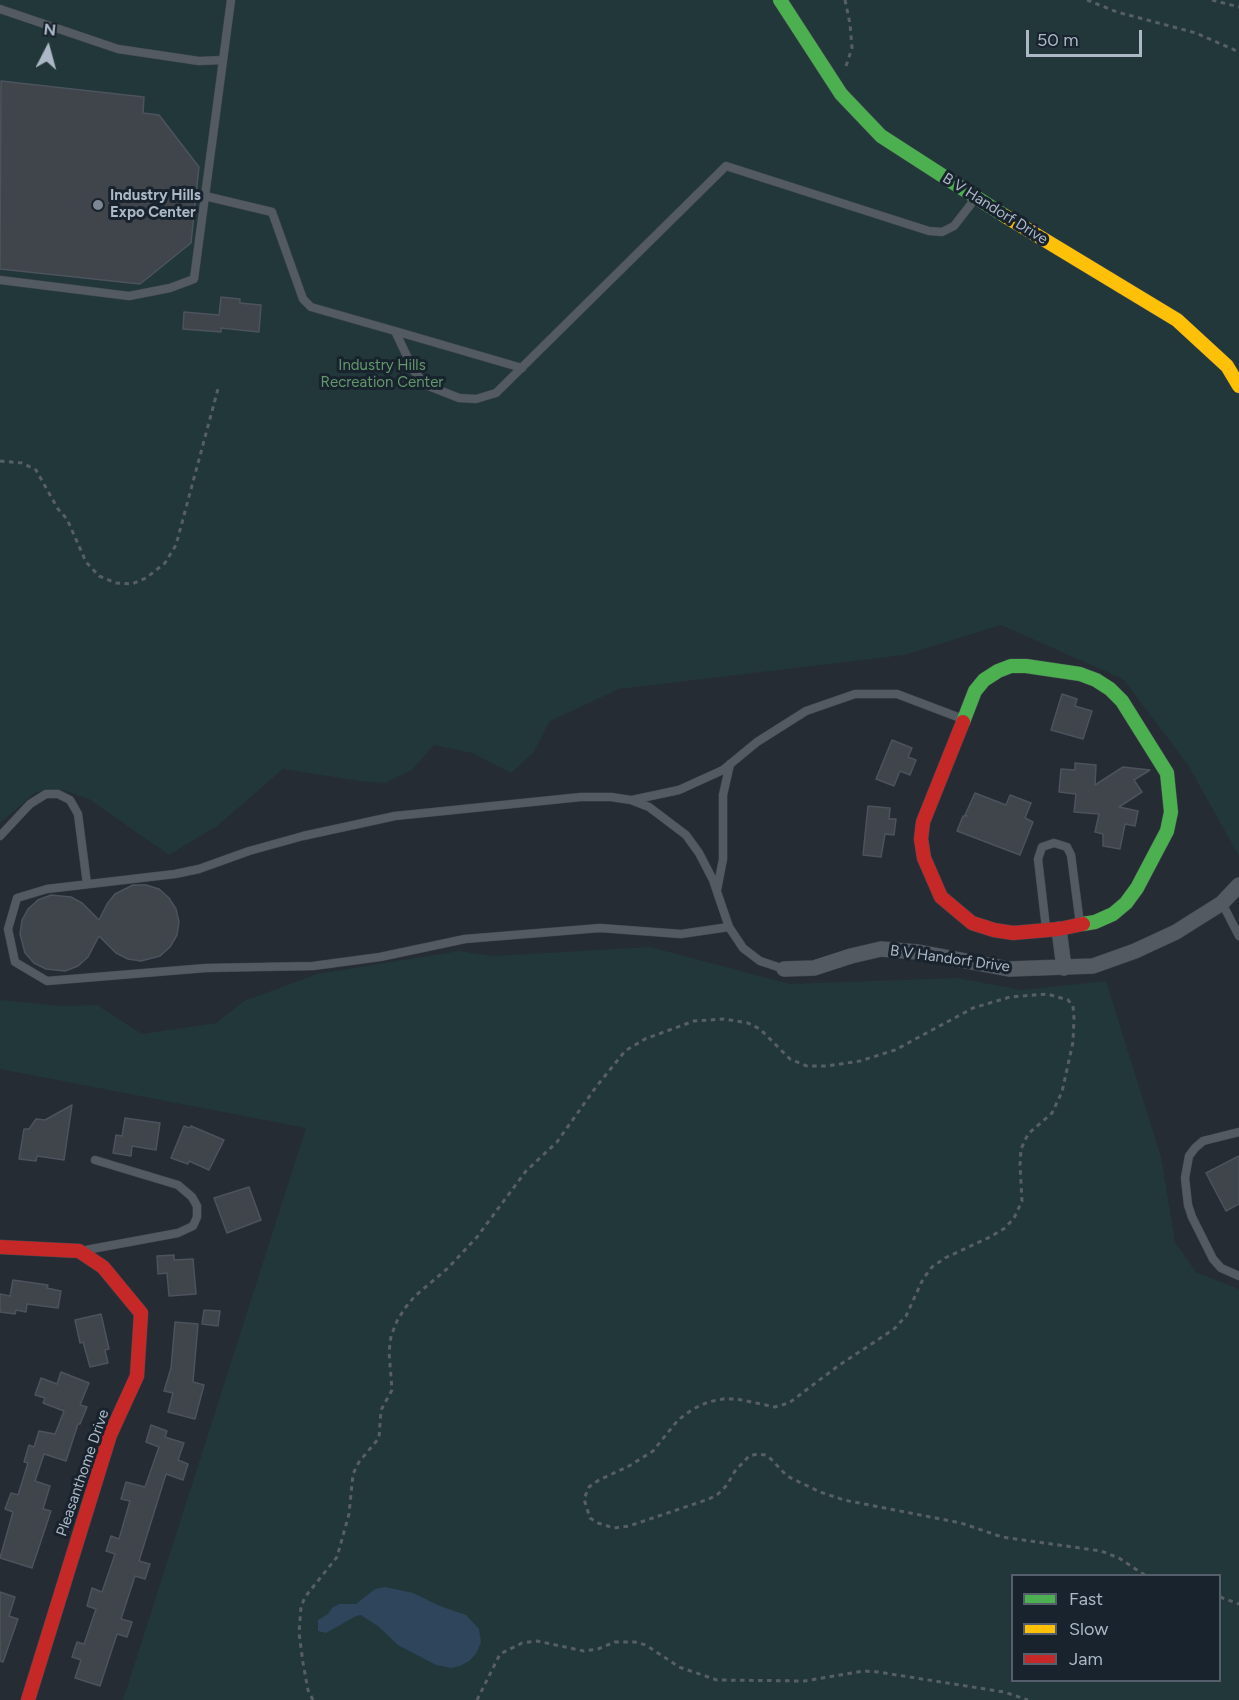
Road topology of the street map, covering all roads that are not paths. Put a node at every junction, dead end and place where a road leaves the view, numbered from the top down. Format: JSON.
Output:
{"nodes":[{"id":1,"x":231,"y":0,"type":"edge"},
{"id":2,"x":780,"y":0,"type":"edge"},
{"id":3,"x":0,"y":9,"type":"edge"},
{"id":4,"x":223,"y":60,"type":"junction"},
{"id":5,"x":205,"y":196,"type":"junction"},
{"id":6,"x":976,"y":198,"type":"junction"},
{"id":7,"x":0,"y":280,"type":"edge"},
{"id":8,"x":395,"y":331,"type":"junction"},
{"id":9,"x":522,"y":368,"type":"junction"},
{"id":10,"x":1239,"y":386,"type":"edge"},
{"id":11,"x":964,"y":719,"type":"junction"},
{"id":12,"x":730,"y":764,"type":"junction"},
{"id":13,"x":630,"y":800,"type":"junction"},
{"id":14,"x":0,"y":836,"type":"edge"},
{"id":15,"x":87,"y":884,"type":"junction"},
{"id":16,"x":1239,"y":885,"type":"edge"},
{"id":17,"x":717,"y":892,"type":"junction"},
{"id":18,"x":1222,"y":903,"type":"junction"},
{"id":19,"x":1080,"y":925,"type":"junction"},
{"id":20,"x":729,"y":927,"type":"junction"},
{"id":21,"x":1053,"y":929,"type":"junction"},
{"id":22,"x":1239,"y":936,"type":"edge"},
{"id":23,"x":1064,"y":968,"type":"junction"},
{"id":24,"x":784,"y":969,"type":"joint"},
{"id":25,"x":1239,"y":1132,"type":"edge"},
{"id":26,"x":95,"y":1160,"type":"dead end"},
{"id":27,"x":0,"y":1247,"type":"edge"},
{"id":28,"x":79,"y":1251,"type":"junction"},
{"id":29,"x":1239,"y":1276,"type":"edge"},
{"id":30,"x":28,"y":1700,"type":"edge"}],
"edges":[{"from":1,"to":4,"type":"lane"},
{"from":2,"to":6,"type":"street","name":"B V Handorf Drive"},
{"from":3,"to":4,"type":"lane"},
{"from":4,"to":5,"type":"lane"},
{"from":5,"to":7,"type":"lane"},
{"from":5,"to":8,"type":"lane"},
{"from":6,"to":9,"type":"lane"},
{"from":6,"to":10,"type":"street","name":"B V Handorf Drive"},
{"from":8,"to":9,"type":"lane"},
{"from":8,"to":9,"type":"lane"},
{"from":11,"to":12,"type":"lane"},
{"from":11,"to":19,"type":"street"},
{"from":11,"to":21,"type":"street"},
{"from":12,"to":13,"type":"lane"},
{"from":12,"to":17,"type":"lane"},
{"from":13,"to":15,"type":"lane"},
{"from":13,"to":17,"type":"lane"},
{"from":14,"to":15,"type":"lane"},
{"from":15,"to":20,"type":"lane"},
{"from":16,"to":18,"type":"street","name":"B V Handorf Drive"},
{"from":17,"to":20,"type":"lane"},
{"from":18,"to":22,"type":"lane"},
{"from":18,"to":23,"type":"street","name":"B V Handorf Drive"},
{"from":19,"to":21,"type":"street"},
{"from":19,"to":21,"type":"lane"},
{"from":20,"to":24,"type":"lane"},
{"from":21,"to":23,"type":"street"},
{"from":23,"to":24,"type":"street","name":"B V Handorf Drive"},
{"from":25,"to":29,"type":"lane"},
{"from":26,"to":28,"type":"lane"},
{"from":27,"to":28,"type":"street"},
{"from":28,"to":30,"type":"street","name":"Pleasanthome Drive"}]}
